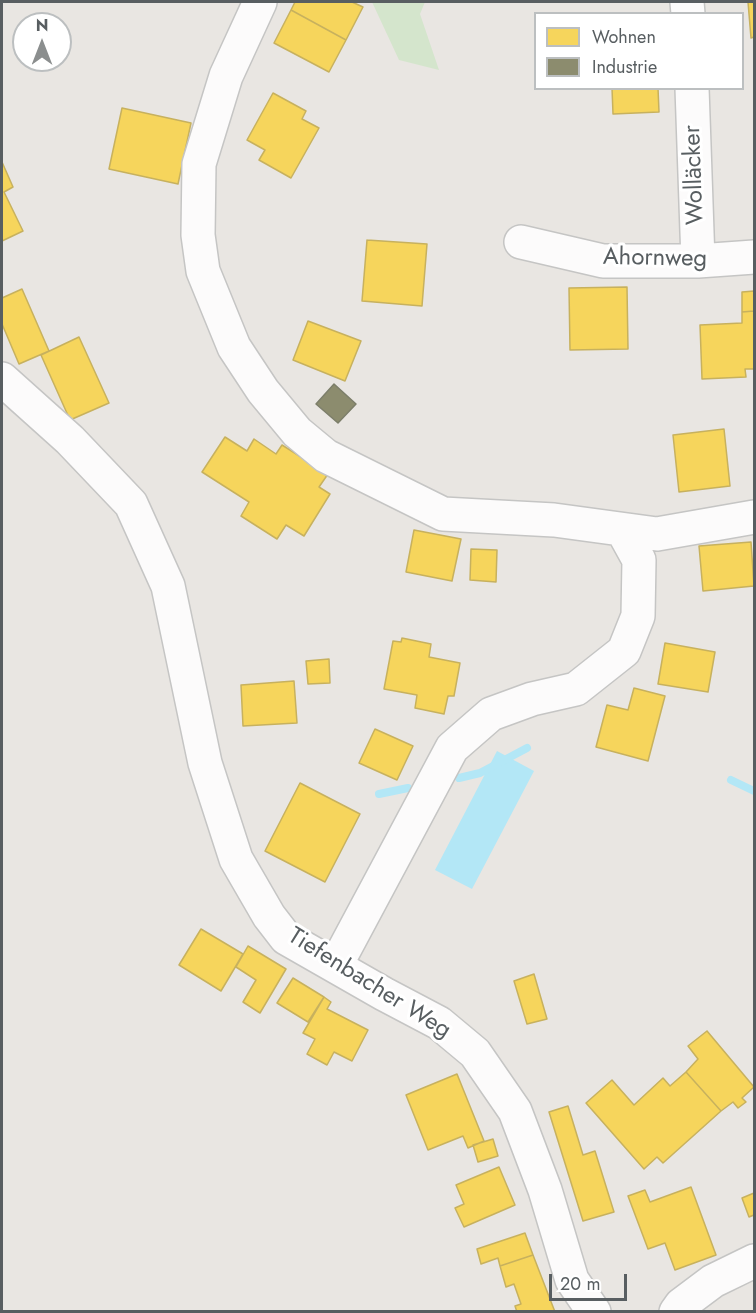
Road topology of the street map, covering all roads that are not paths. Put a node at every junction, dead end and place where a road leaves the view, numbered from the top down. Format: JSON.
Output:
{"nodes":[{"id":1,"x":260,"y":2,"type":"edge"},
{"id":2,"x":692,"y":90,"type":"edge"},
{"id":3,"x":521,"y":242,"type":"dead end"},
{"id":4,"x":754,"y":256,"type":"edge"},
{"id":5,"x":698,"y":261,"type":"junction"},
{"id":6,"x":2,"y":379,"type":"edge"},
{"id":7,"x":754,"y":517,"type":"edge"},
{"id":8,"x":623,"y":531,"type":"junction"},
{"id":9,"x":336,"y":965,"type":"junction"},
{"id":10,"x":754,"y":1261,"type":"edge"},
{"id":11,"x":594,"y":1311,"type":"edge"},
{"id":12,"x":676,"y":1311,"type":"edge"}],
"edges":[{"from":1,"to":8,"type":"street"},
{"from":2,"to":5,"type":"street","name":"Wolläcker"},
{"from":3,"to":5,"type":"street","name":"Ahornweg"},
{"from":4,"to":5,"type":"street","name":"Ahornweg"},
{"from":6,"to":9,"type":"street","name":"Tiefenbacher Weg"},
{"from":7,"to":8,"type":"street"},
{"from":8,"to":9,"type":"street"},
{"from":9,"to":11,"type":"street","name":"Tiefenbacher Weg"},
{"from":10,"to":12,"type":"street"}]}
